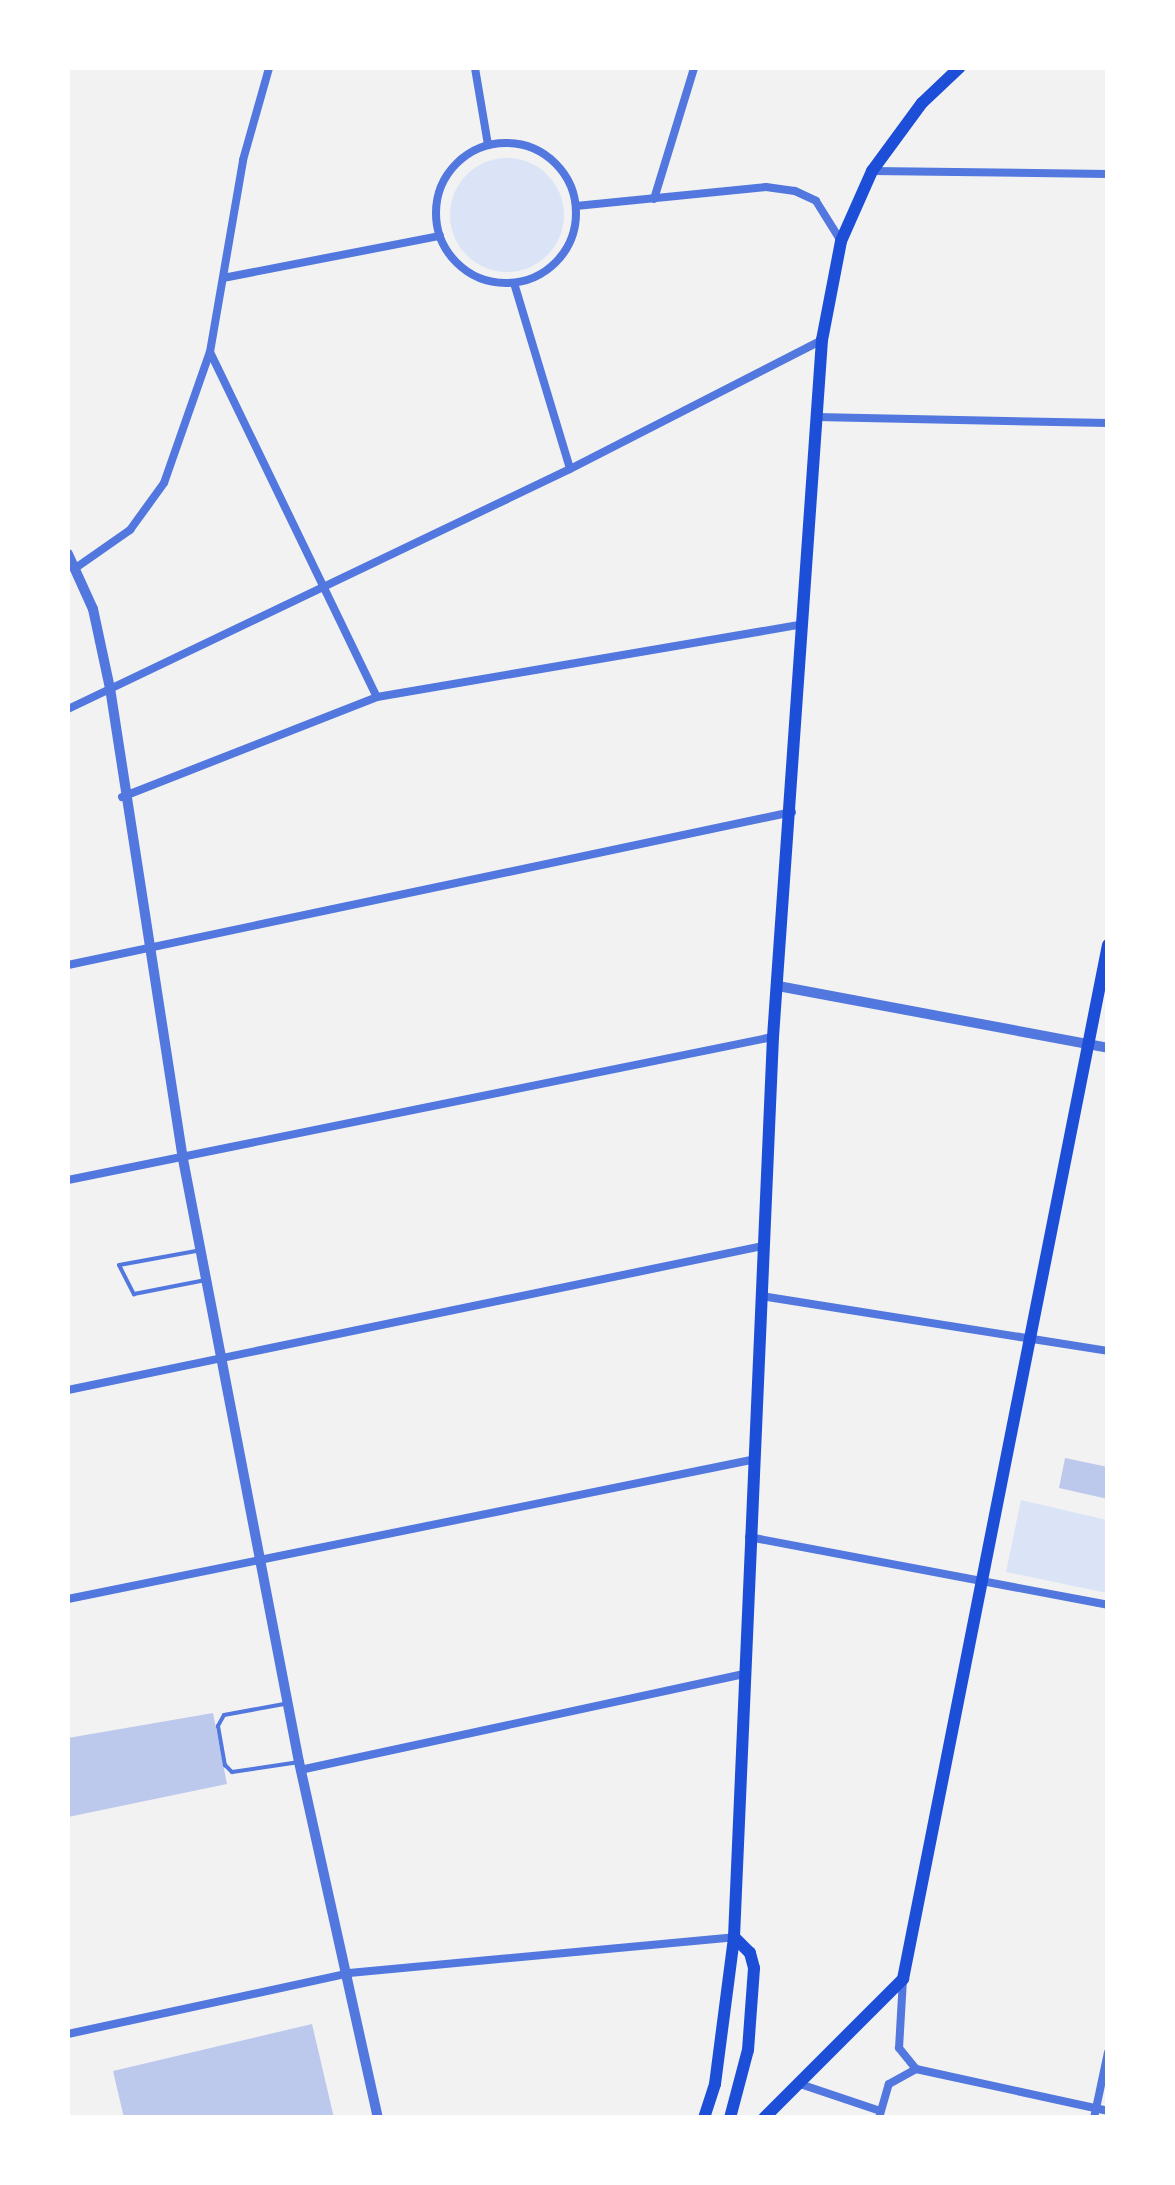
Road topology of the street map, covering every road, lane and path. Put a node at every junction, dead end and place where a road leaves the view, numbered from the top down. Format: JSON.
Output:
{"nodes":[{"id":1,"x":270,"y":68,"type":"edge"},
{"id":2,"x":474,"y":68,"type":"edge"},
{"id":3,"x":694,"y":68,"type":"edge"},
{"id":4,"x":959,"y":68,"type":"edge"},
{"id":5,"x":488,"y":146,"type":"junction"},
{"id":6,"x":872,"y":171,"type":"junction"},
{"id":7,"x":1108,"y":174,"type":"edge"},
{"id":8,"x":654,"y":199,"type":"junction"},
{"id":9,"x":576,"y":206,"type":"junction"},
{"id":10,"x":440,"y":236,"type":"junction"},
{"id":11,"x":841,"y":241,"type":"junction"},
{"id":12,"x":223,"y":278,"type":"junction"},
{"id":13,"x":514,"y":283,"type":"junction"},
{"id":14,"x":822,"y":340,"type":"junction"},
{"id":15,"x":210,"y":352,"type":"junction"},
{"id":16,"x":816,"y":417,"type":"junction"},
{"id":17,"x":1108,"y":423,"type":"edge"},
{"id":18,"x":570,"y":470,"type":"junction"},
{"id":19,"x":68,"y":554,"type":"edge"},
{"id":20,"x":77,"y":566,"type":"junction"},
{"id":21,"x":323,"y":584,"type":"junction"},
{"id":22,"x":802,"y":624,"type":"junction"},
{"id":23,"x":110,"y":688,"type":"junction"},
{"id":24,"x":377,"y":697,"type":"junction"},
{"id":25,"x":68,"y":709,"type":"edge"},
{"id":26,"x":122,"y":797,"type":"junction"},
{"id":27,"x":793,"y":812,"type":"junction"},
{"id":28,"x":1108,"y":946,"type":"edge"},
{"id":29,"x":145,"y":948,"type":"junction"},
{"id":30,"x":68,"y":966,"type":"edge"},
{"id":31,"x":778,"y":986,"type":"junction"},
{"id":32,"x":773,"y":1037,"type":"junction"},
{"id":33,"x":1086,"y":1044,"type":"junction"},
{"id":34,"x":1108,"y":1048,"type":"edge"},
{"id":35,"x":182,"y":1154,"type":"junction"},
{"id":36,"x":68,"y":1180,"type":"edge"},
{"id":37,"x":763,"y":1246,"type":"junction"},
{"id":38,"x":200,"y":1250,"type":"junction"},
{"id":39,"x":206,"y":1280,"type":"junction"},
{"id":40,"x":760,"y":1296,"type":"junction"},
{"id":41,"x":1029,"y":1336,"type":"junction"},
{"id":42,"x":1108,"y":1351,"type":"edge"},
{"id":43,"x":221,"y":1356,"type":"junction"},
{"id":44,"x":68,"y":1390,"type":"edge"},
{"id":45,"x":751,"y":1460,"type":"junction"},
{"id":46,"x":749,"y":1538,"type":"junction"},
{"id":47,"x":261,"y":1557,"type":"junction"},
{"id":48,"x":986,"y":1579,"type":"junction"},
{"id":49,"x":68,"y":1599,"type":"edge"},
{"id":50,"x":1108,"y":1605,"type":"edge"},
{"id":51,"x":743,"y":1674,"type":"junction"},
{"id":52,"x":288,"y":1703,"type":"junction"},
{"id":53,"x":300,"y":1766,"type":"junction"},
{"id":54,"x":734,"y":1937,"type":"junction"},
{"id":55,"x":349,"y":1973,"type":"junction"},
{"id":56,"x":904,"y":1979,"type":"junction"},
{"id":57,"x":68,"y":2034,"type":"edge"},
{"id":58,"x":1108,"y":2052,"type":"edge"},
{"id":59,"x":916,"y":2068,"type":"junction"},
{"id":60,"x":797,"y":2083,"type":"junction"},
{"id":61,"x":1108,"y":2110,"type":"edge"},
{"id":62,"x":1095,"y":2113,"type":"edge"},
{"id":63,"x":879,"y":2114,"type":"edge"},
{"id":64,"x":378,"y":2118,"type":"edge"},
{"id":65,"x":704,"y":2118,"type":"edge"},
{"id":66,"x":730,"y":2118,"type":"edge"},
{"id":67,"x":764,"y":2118,"type":"edge"}],
"edges":[{"from":1,"to":12,"type":"street"},
{"from":2,"to":5,"type":"street"},
{"from":3,"to":8,"type":"street"},
{"from":4,"to":6,"type":"main road"},
{"from":5,"to":9,"type":"street"},
{"from":5,"to":10,"type":"street"},
{"from":6,"to":7,"type":"street"},
{"from":6,"to":11,"type":"main road"},
{"from":8,"to":9,"type":"street"},
{"from":8,"to":11,"type":"street"},
{"from":9,"to":13,"type":"street"},
{"from":10,"to":12,"type":"street"},
{"from":10,"to":13,"type":"street"},
{"from":11,"to":14,"type":"main road"},
{"from":12,"to":15,"type":"street"},
{"from":13,"to":18,"type":"street"},
{"from":14,"to":16,"type":"main road"},
{"from":14,"to":18,"type":"street"},
{"from":15,"to":20,"type":"street"},
{"from":15,"to":21,"type":"street"},
{"from":16,"to":17,"type":"street"},
{"from":16,"to":22,"type":"main road"},
{"from":18,"to":21,"type":"street"},
{"from":19,"to":20,"type":"street"},
{"from":20,"to":23,"type":"street"},
{"from":21,"to":23,"type":"street"},
{"from":21,"to":24,"type":"street"},
{"from":22,"to":24,"type":"street"},
{"from":22,"to":27,"type":"main road"},
{"from":23,"to":25,"type":"street"},
{"from":23,"to":26,"type":"street"},
{"from":24,"to":26,"type":"street"},
{"from":26,"to":29,"type":"street"},
{"from":27,"to":29,"type":"street"},
{"from":27,"to":31,"type":"main road"},
{"from":28,"to":33,"type":"main road"},
{"from":29,"to":30,"type":"street"},
{"from":29,"to":35,"type":"street"},
{"from":31,"to":32,"type":"main road"},
{"from":31,"to":33,"type":"street"},
{"from":32,"to":35,"type":"street"},
{"from":32,"to":37,"type":"main road"},
{"from":33,"to":34,"type":"street"},
{"from":33,"to":41,"type":"main road"},
{"from":35,"to":36,"type":"street"},
{"from":35,"to":38,"type":"street"},
{"from":37,"to":40,"type":"main road"},
{"from":37,"to":43,"type":"street"},
{"from":38,"to":39,"type":"street"},
{"from":38,"to":39,"type":"lane"},
{"from":39,"to":43,"type":"street"},
{"from":40,"to":41,"type":"street"},
{"from":40,"to":45,"type":"main road"},
{"from":41,"to":42,"type":"street"},
{"from":41,"to":48,"type":"main road"},
{"from":43,"to":44,"type":"street"},
{"from":43,"to":47,"type":"street"},
{"from":45,"to":46,"type":"main road"},
{"from":45,"to":47,"type":"street"},
{"from":46,"to":48,"type":"street"},
{"from":46,"to":51,"type":"main road"},
{"from":47,"to":49,"type":"street"},
{"from":47,"to":52,"type":"street"},
{"from":48,"to":50,"type":"street"},
{"from":48,"to":56,"type":"main road"},
{"from":51,"to":53,"type":"street"},
{"from":51,"to":54,"type":"main road"},
{"from":52,"to":53,"type":"street"},
{"from":52,"to":53,"type":"lane"},
{"from":53,"to":55,"type":"street"},
{"from":54,"to":55,"type":"street"},
{"from":54,"to":65,"type":"main road"},
{"from":54,"to":66,"type":"main road"},
{"from":55,"to":57,"type":"street"},
{"from":55,"to":64,"type":"street"},
{"from":56,"to":59,"type":"street"},
{"from":56,"to":60,"type":"main road"},
{"from":58,"to":62,"type":"street"},
{"from":59,"to":62,"type":"street"},
{"from":59,"to":63,"type":"street"},
{"from":60,"to":63,"type":"street"},
{"from":60,"to":67,"type":"main road"},
{"from":61,"to":62,"type":"street"}]}
